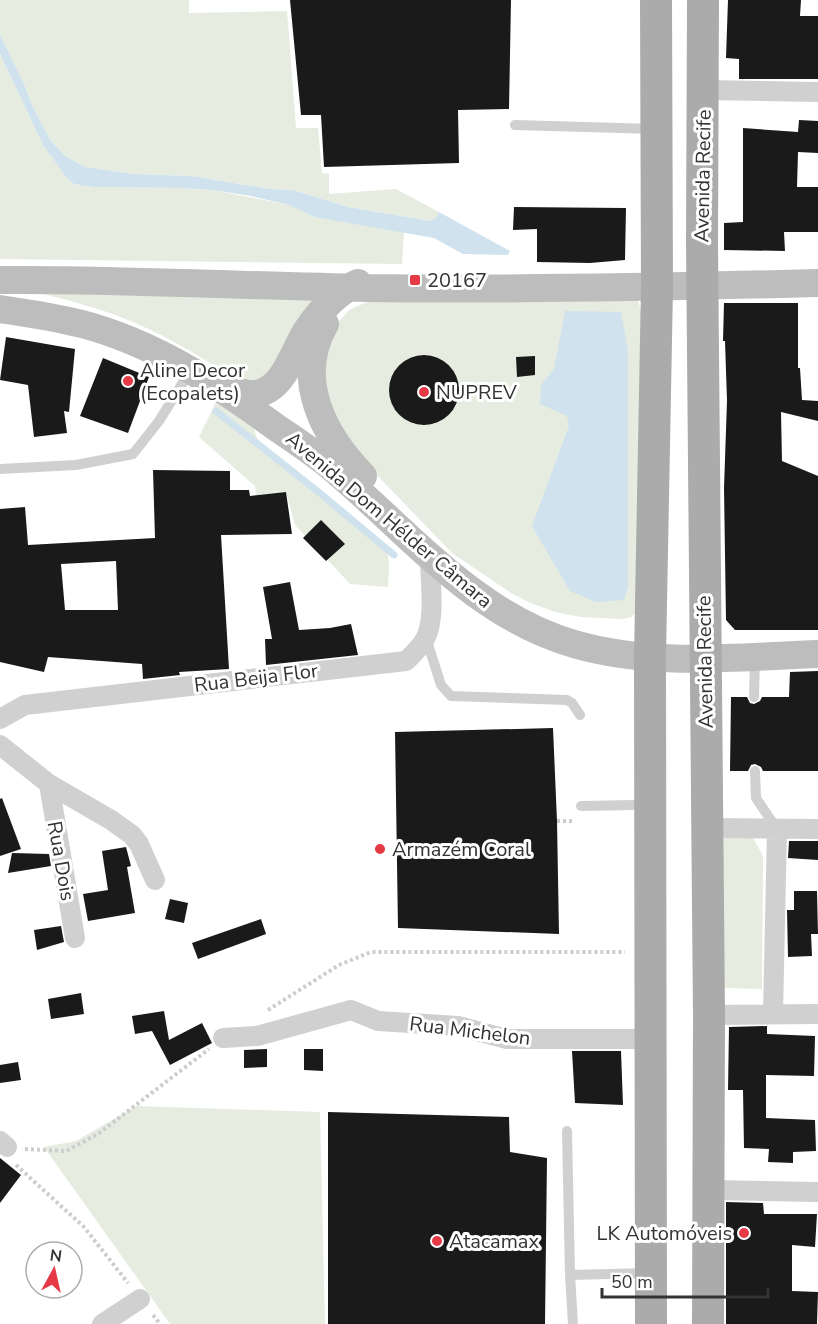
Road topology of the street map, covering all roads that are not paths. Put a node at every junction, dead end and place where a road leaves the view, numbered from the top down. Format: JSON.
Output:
{"nodes":[{"id":1,"x":656,"y":0,"type":"edge"},
{"id":2,"x":703,"y":0,"type":"edge"},
{"id":3,"x":704,"y":90,"type":"junction"},
{"id":4,"x":818,"y":92,"type":"edge"},
{"id":5,"x":515,"y":125,"type":"dead end"},
{"id":6,"x":657,"y":129,"type":"junction"},
{"id":7,"x":702,"y":277,"type":"junction"},
{"id":8,"x":657,"y":278,"type":"junction"},
{"id":9,"x":0,"y":280,"type":"edge"},
{"id":10,"x":818,"y":283,"type":"edge"},
{"id":11,"x":359,"y":287,"type":"junction"},
{"id":12,"x":0,"y":309,"type":"edge"},
{"id":13,"x":198,"y":375,"type":"junction"},
{"id":14,"x":0,"y":469,"type":"edge"},
{"id":15,"x":430,"y":558,"type":"junction"},
{"id":16,"x":426,"y":638,"type":"junction"},
{"id":17,"x":818,"y":654,"type":"edge"},
{"id":18,"x":755,"y":656,"type":"junction"},
{"id":19,"x":650,"y":657,"type":"junction"},
{"id":20,"x":705,"y":658,"type":"junction"},
{"id":21,"x":754,"y":697,"type":"dead end"},
{"id":22,"x":580,"y":715,"type":"dead end"},
{"id":23,"x":0,"y":719,"type":"edge"},
{"id":24,"x":0,"y":745,"type":"edge"},
{"id":25,"x":754,"y":771,"type":"dead end"},
{"id":26,"x":49,"y":784,"type":"junction"},
{"id":27,"x":651,"y":791,"type":"junction"},
{"id":28,"x":581,"y":806,"type":"dead end"},
{"id":29,"x":708,"y":828,"type":"junction"},
{"id":30,"x":777,"y":829,"type":"junction"},
{"id":31,"x":818,"y":829,"type":"edge"},
{"id":32,"x":155,"y":880,"type":"dead end"},
{"id":33,"x":75,"y":938,"type":"dead end"},
{"id":34,"x":773,"y":1014,"type":"junction"},
{"id":35,"x":818,"y":1014,"type":"edge"},
{"id":36,"x":709,"y":1016,"type":"junction"},
{"id":37,"x":223,"y":1038,"type":"road end"},
{"id":38,"x":651,"y":1039,"type":"junction"},
{"id":39,"x":567,"y":1131,"type":"dead end"},
{"id":40,"x":710,"y":1190,"type":"junction"},
{"id":41,"x":818,"y":1192,"type":"edge"},
{"id":42,"x":652,"y":1274,"type":"junction"},
{"id":43,"x":570,"y":1275,"type":"junction"},
{"id":44,"x":140,"y":1299,"type":"road end"},
{"id":45,"x":102,"y":1324,"type":"edge"},
{"id":46,"x":573,"y":1324,"type":"edge"},
{"id":47,"x":651,"y":1324,"type":"edge"},
{"id":48,"x":708,"y":1324,"type":"edge"}],
"edges":[{"from":1,"to":6,"type":"main road"},
{"from":2,"to":3,"type":"main road","name":"Avenida Recife"},
{"from":3,"to":4,"type":"street"},
{"from":3,"to":7,"type":"main road","name":"Avenida Recife"},
{"from":5,"to":6,"type":"lane"},
{"from":6,"to":8,"type":"main road"},
{"from":7,"to":8,"type":"main road","name":"Avenida Dom Hélder Câmara"},
{"from":7,"to":10,"type":"main road","name":"Avenida Dom Hélder Câmara"},
{"from":7,"to":20,"type":"main road","name":"Avenida Recife"},
{"from":8,"to":11,"type":"main road","name":"Avenida Dom Hélder Câmara"},
{"from":8,"to":19,"type":"main road"},
{"from":9,"to":11,"type":"main road","name":"Avenida Dom Hélder Câmara"},
{"from":11,"to":13,"type":"main road","name":"Avenida Dom Hélder Câmara"},
{"from":11,"to":15,"type":"main road"},
{"from":12,"to":13,"type":"main road","name":"Avenida Dom Hélder Câmara"},
{"from":13,"to":14,"type":"lane"},
{"from":13,"to":15,"type":"main road","name":"Avenida Dom Hélder Câmara"},
{"from":15,"to":16,"type":"street"},
{"from":15,"to":19,"type":"main road","name":"Avenida Dom Hélder Câmara"},
{"from":16,"to":22,"type":"lane"},
{"from":16,"to":23,"type":"street","name":"Rua Beija Flor"},
{"from":17,"to":18,"type":"main road","name":"Avenida Dom Hélder Câmara"},
{"from":18,"to":20,"type":"main road","name":"Avenida Dom Hélder Câmara"},
{"from":18,"to":21,"type":"lane"},
{"from":19,"to":20,"type":"main road","name":"Avenida Dom Hélder Câmara"},
{"from":19,"to":27,"type":"main road"},
{"from":20,"to":29,"type":"main road","name":"Avenida Recife"},
{"from":24,"to":26,"type":"street"},
{"from":25,"to":30,"type":"lane"},
{"from":26,"to":32,"type":"street"},
{"from":26,"to":33,"type":"street","name":"Rua Dois"},
{"from":27,"to":28,"type":"lane"},
{"from":27,"to":38,"type":"main road"},
{"from":29,"to":30,"type":"street"},
{"from":29,"to":36,"type":"main road","name":"Avenida Recife"},
{"from":30,"to":31,"type":"street"},
{"from":30,"to":34,"type":"street"},
{"from":34,"to":35,"type":"street"},
{"from":34,"to":36,"type":"street"},
{"from":36,"to":40,"type":"main road","name":"Avenida Recife"},
{"from":37,"to":38,"type":"street","name":"Rua Michelon"},
{"from":38,"to":42,"type":"main road"},
{"from":39,"to":43,"type":"lane"},
{"from":40,"to":41,"type":"street"},
{"from":40,"to":48,"type":"main road","name":"Avenida Recife"},
{"from":42,"to":43,"type":"lane"},
{"from":42,"to":47,"type":"main road"},
{"from":43,"to":46,"type":"lane"},
{"from":44,"to":45,"type":"street"}]}
